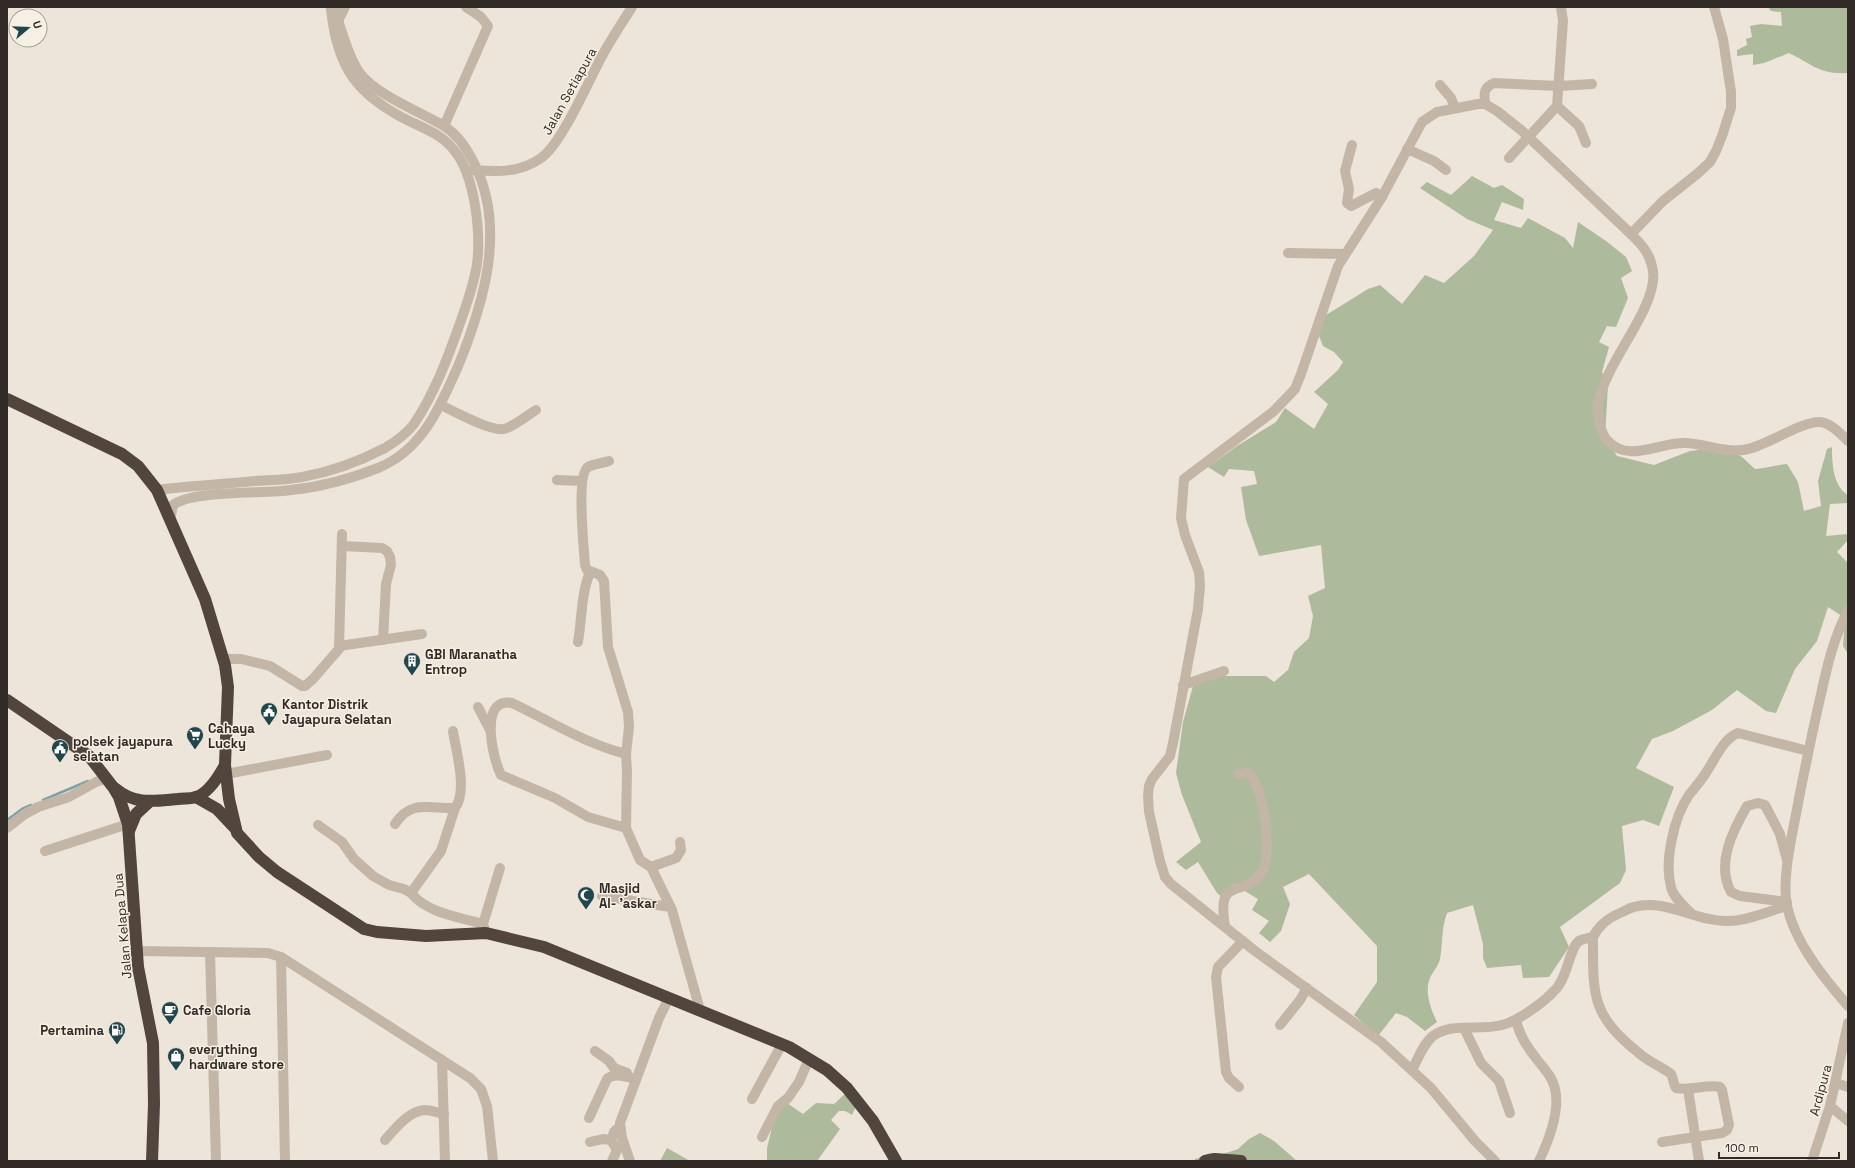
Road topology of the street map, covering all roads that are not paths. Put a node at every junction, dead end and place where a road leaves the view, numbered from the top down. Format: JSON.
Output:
{"nodes":[{"id":1,"x":332,"y":7,"type":"edge"},
{"id":2,"x":345,"y":7,"type":"edge"},
{"id":3,"x":466,"y":7,"type":"edge"},
{"id":4,"x":632,"y":7,"type":"edge"},
{"id":5,"x":1561,"y":7,"type":"edge"},
{"id":6,"x":1714,"y":7,"type":"edge"},
{"id":7,"x":336,"y":24,"type":"junction"},
{"id":8,"x":1592,"y":84,"type":"dead end"},
{"id":9,"x":1440,"y":85,"type":"dead end"},
{"id":10,"x":1559,"y":86,"type":"junction"},
{"id":11,"x":1485,"y":104,"type":"junction"},
{"id":12,"x":1557,"y":106,"type":"junction"},
{"id":13,"x":1455,"y":108,"type":"junction"},
{"id":14,"x":444,"y":126,"type":"junction"},
{"id":15,"x":1529,"y":138,"type":"junction"},
{"id":16,"x":1586,"y":143,"type":"dead end"},
{"id":17,"x":1352,"y":145,"type":"dead end"},
{"id":18,"x":1407,"y":149,"type":"junction"},
{"id":19,"x":1509,"y":158,"type":"dead end"},
{"id":20,"x":465,"y":170,"type":"junction"},
{"id":21,"x":1446,"y":170,"type":"dead end"},
{"id":22,"x":478,"y":171,"type":"junction"},
{"id":23,"x":1382,"y":197,"type":"junction"},
{"id":24,"x":1631,"y":234,"type":"junction"},
{"id":25,"x":1288,"y":253,"type":"dead end"},
{"id":26,"x":1345,"y":254,"type":"junction"},
{"id":27,"x":7,"y":400,"type":"edge"},
{"id":28,"x":441,"y":405,"type":"junction"},
{"id":29,"x":536,"y":410,"type":"dead end"},
{"id":30,"x":1848,"y":441,"type":"edge"},
{"id":31,"x":609,"y":461,"type":"dead end"},
{"id":32,"x":556,"y":480,"type":"dead end"},
{"id":33,"x":582,"y":481,"type":"junction"},
{"id":34,"x":157,"y":490,"type":"junction"},
{"id":35,"x":170,"y":520,"type":"junction"},
{"id":36,"x":342,"y":534,"type":"dead end"},
{"id":37,"x":342,"y":546,"type":"junction"},
{"id":38,"x":590,"y":572,"type":"junction"},
{"id":39,"x":1848,"y":611,"type":"edge"},
{"id":40,"x":422,"y":634,"type":"dead end"},
{"id":41,"x":383,"y":640,"type":"junction"},
{"id":42,"x":578,"y":642,"type":"dead end"},
{"id":43,"x":339,"y":646,"type":"junction"},
{"id":44,"x":223,"y":659,"type":"junction"},
{"id":45,"x":1224,"y":671,"type":"dead end"},
{"id":46,"x":1183,"y":685,"type":"junction"},
{"id":47,"x":7,"y":700,"type":"edge"},
{"id":48,"x":478,"y":707,"type":"dead end"},
{"id":49,"x":490,"y":730,"type":"junction"},
{"id":50,"x":453,"y":731,"type":"dead end"},
{"id":51,"x":1808,"y":751,"type":"junction"},
{"id":52,"x":626,"y":754,"type":"junction"},
{"id":53,"x":327,"y":755,"type":"dead end"},
{"id":54,"x":225,"y":770,"type":"junction"},
{"id":55,"x":1238,"y":774,"type":"dead end"},
{"id":56,"x":110,"y":783,"type":"junction"},
{"id":57,"x":196,"y":797,"type":"junction"},
{"id":58,"x":149,"y":802,"type":"junction"},
{"id":59,"x":455,"y":808,"type":"junction"},
{"id":60,"x":395,"y":824,"type":"dead end"},
{"id":61,"x":318,"y":825,"type":"dead end"},
{"id":62,"x":7,"y":828,"type":"edge"},
{"id":63,"x":128,"y":828,"type":"junction"},
{"id":64,"x":234,"y":828,"type":"junction"},
{"id":65,"x":626,"y":828,"type":"junction"},
{"id":66,"x":680,"y":842,"type":"dead end"},
{"id":67,"x":45,"y":851,"type":"dead end"},
{"id":68,"x":1788,"y":864,"type":"junction"},
{"id":69,"x":651,"y":867,"type":"junction"},
{"id":70,"x":500,"y":868,"type":"dead end"},
{"id":71,"x":411,"y":893,"type":"junction"},
{"id":72,"x":602,"y":896,"type":"dead end"},
{"id":73,"x":1787,"y":904,"type":"junction"},
{"id":74,"x":670,"y":907,"type":"junction"},
{"id":75,"x":1693,"y":914,"type":"junction"},
{"id":76,"x":1225,"y":926,"type":"junction"},
{"id":77,"x":484,"y":928,"type":"junction"},
{"id":78,"x":1593,"y":937,"type":"junction"},
{"id":79,"x":1243,"y":941,"type":"junction"},
{"id":80,"x":137,"y":952,"type":"junction"},
{"id":81,"x":210,"y":952,"type":"junction"},
{"id":82,"x":281,"y":957,"type":"junction"},
{"id":83,"x":1307,"y":988,"type":"junction"},
{"id":84,"x":669,"y":998,"type":"junction"},
{"id":85,"x":1848,"y":1006,"type":"edge"},
{"id":86,"x":700,"y":1010,"type":"junction"},
{"id":87,"x":1516,"y":1020,"type":"junction"},
{"id":88,"x":1848,"y":1023,"type":"edge"},
{"id":89,"x":1280,"y":1025,"type":"dead end"},
{"id":90,"x":1464,"y":1028,"type":"junction"},
{"id":91,"x":1847,"y":1037,"type":"edge"},
{"id":92,"x":782,"y":1044,"type":"junction"},
{"id":93,"x":595,"y":1051,"type":"dead end"},
{"id":94,"x":809,"y":1059,"type":"junction"},
{"id":95,"x":442,"y":1060,"type":"junction"},
{"id":96,"x":1412,"y":1070,"type":"junction"},
{"id":97,"x":636,"y":1078,"type":"junction"},
{"id":98,"x":1836,"y":1083,"type":"junction"},
{"id":99,"x":1239,"y":1087,"type":"dead end"},
{"id":100,"x":1848,"y":1087,"type":"edge"},
{"id":101,"x":1688,"y":1089,"type":"junction"},
{"id":102,"x":752,"y":1100,"type":"dead end"},
{"id":103,"x":1830,"y":1106,"type":"junction"},
{"id":104,"x":1510,"y":1113,"type":"dead end"},
{"id":105,"x":444,"y":1114,"type":"junction"},
{"id":106,"x":589,"y":1118,"type":"dead end"},
{"id":107,"x":1848,"y":1121,"type":"edge"},
{"id":108,"x":619,"y":1127,"type":"junction"},
{"id":109,"x":1695,"y":1136,"type":"junction"},
{"id":110,"x":762,"y":1138,"type":"dead end"},
{"id":111,"x":385,"y":1140,"type":"dead end"},
{"id":112,"x":611,"y":1140,"type":"junction"},
{"id":113,"x":590,"y":1142,"type":"dead end"},
{"id":114,"x":1662,"y":1142,"type":"dead end"},
{"id":115,"x":152,"y":1161,"type":"edge"},
{"id":116,"x":216,"y":1161,"type":"edge"},
{"id":117,"x":286,"y":1161,"type":"edge"},
{"id":118,"x":445,"y":1161,"type":"edge"},
{"id":119,"x":492,"y":1161,"type":"edge"},
{"id":120,"x":612,"y":1161,"type":"edge"},
{"id":121,"x":630,"y":1161,"type":"edge"},
{"id":122,"x":896,"y":1161,"type":"edge"},
{"id":123,"x":1205,"y":1161,"type":"edge"},
{"id":124,"x":1241,"y":1161,"type":"edge"},
{"id":125,"x":1495,"y":1161,"type":"edge"},
{"id":126,"x":1539,"y":1161,"type":"edge"},
{"id":127,"x":1699,"y":1161,"type":"edge"},
{"id":128,"x":1812,"y":1161,"type":"edge"}],
"edges":[{"from":1,"to":7,"type":"street"},
{"from":2,"to":7,"type":"street"},
{"from":3,"to":14,"type":"street"},
{"from":4,"to":22,"type":"street","name":"Jalan Setiapura"},
{"from":5,"to":10,"type":"street"},
{"from":6,"to":24,"type":"street"},
{"from":7,"to":14,"type":"street"},
{"from":7,"to":20,"type":"street"},
{"from":8,"to":10,"type":"street"},
{"from":9,"to":13,"type":"street"},
{"from":10,"to":11,"type":"street"},
{"from":10,"to":12,"type":"street"},
{"from":11,"to":13,"type":"street"},
{"from":11,"to":15,"type":"street"},
{"from":12,"to":15,"type":"street"},
{"from":12,"to":16,"type":"street"},
{"from":13,"to":18,"type":"street"},
{"from":14,"to":22,"type":"street"},
{"from":15,"to":19,"type":"street"},
{"from":15,"to":24,"type":"street"},
{"from":17,"to":23,"type":"street"},
{"from":18,"to":21,"type":"street"},
{"from":18,"to":23,"type":"street"},
{"from":20,"to":22,"type":"street","name":"Jalan Setiapura"},
{"from":20,"to":34,"type":"street"},
{"from":22,"to":28,"type":"street"},
{"from":23,"to":26,"type":"street"},
{"from":24,"to":30,"type":"street"},
{"from":25,"to":26,"type":"street"},
{"from":26,"to":46,"type":"street"},
{"from":27,"to":34,"type":"highway"},
{"from":28,"to":29,"type":"street"},
{"from":28,"to":35,"type":"street"},
{"from":31,"to":33,"type":"street"},
{"from":32,"to":33,"type":"street"},
{"from":33,"to":38,"type":"street"},
{"from":34,"to":35,"type":"highway"},
{"from":35,"to":44,"type":"highway"},
{"from":36,"to":37,"type":"street"},
{"from":37,"to":41,"type":"street"},
{"from":37,"to":43,"type":"street"},
{"from":38,"to":42,"type":"street"},
{"from":38,"to":52,"type":"street"},
{"from":39,"to":51,"type":"street"},
{"from":40,"to":41,"type":"street"},
{"from":41,"to":43,"type":"street"},
{"from":43,"to":44,"type":"street"},
{"from":44,"to":54,"type":"highway"},
{"from":45,"to":46,"type":"street"},
{"from":46,"to":76,"type":"street"},
{"from":47,"to":56,"type":"highway"},
{"from":48,"to":49,"type":"street"},
{"from":49,"to":52,"type":"street"},
{"from":49,"to":65,"type":"street"},
{"from":50,"to":59,"type":"street"},
{"from":51,"to":68,"type":"street"},
{"from":51,"to":75,"type":"street"},
{"from":52,"to":65,"type":"street"},
{"from":53,"to":54,"type":"street"},
{"from":54,"to":57,"type":"highway"},
{"from":54,"to":64,"type":"highway"},
{"from":55,"to":76,"type":"street"},
{"from":56,"to":58,"type":"highway"},
{"from":56,"to":62,"type":"street"},
{"from":56,"to":63,"type":"highway"},
{"from":57,"to":58,"type":"highway"},
{"from":57,"to":64,"type":"highway"},
{"from":58,"to":63,"type":"highway"},
{"from":59,"to":60,"type":"street"},
{"from":59,"to":71,"type":"street"},
{"from":61,"to":71,"type":"street"},
{"from":63,"to":67,"type":"street"},
{"from":63,"to":80,"type":"highway","name":"Jalan Kelapa Dua"},
{"from":64,"to":77,"type":"highway"},
{"from":65,"to":69,"type":"street"},
{"from":66,"to":69,"type":"street"},
{"from":68,"to":73,"type":"street"},
{"from":68,"to":73,"type":"street"},
{"from":69,"to":74,"type":"street"},
{"from":70,"to":77,"type":"street"},
{"from":71,"to":77,"type":"street"},
{"from":72,"to":74,"type":"street"},
{"from":73,"to":75,"type":"street"},
{"from":73,"to":85,"type":"street"},
{"from":74,"to":86,"type":"street"},
{"from":75,"to":78,"type":"street"},
{"from":76,"to":79,"type":"street"},
{"from":77,"to":84,"type":"highway"},
{"from":78,"to":87,"type":"street"},
{"from":78,"to":101,"type":"street"},
{"from":79,"to":83,"type":"street"},
{"from":79,"to":99,"type":"street"},
{"from":80,"to":81,"type":"street"},
{"from":80,"to":115,"type":"highway","name":"Jalan Kelapa Dua"},
{"from":81,"to":82,"type":"street"},
{"from":81,"to":116,"type":"street"},
{"from":82,"to":95,"type":"street"},
{"from":82,"to":117,"type":"street"},
{"from":83,"to":89,"type":"street"},
{"from":83,"to":96,"type":"street"},
{"from":84,"to":86,"type":"highway"},
{"from":84,"to":97,"type":"street"},
{"from":86,"to":92,"type":"highway"},
{"from":87,"to":90,"type":"street"},
{"from":87,"to":126,"type":"street"},
{"from":88,"to":91,"type":"street","name":"Ardipura"},
{"from":90,"to":96,"type":"street"},
{"from":90,"to":104,"type":"street"},
{"from":91,"to":98,"type":"street","name":"Ardipura"},
{"from":92,"to":94,"type":"highway"},
{"from":92,"to":102,"type":"street"},
{"from":93,"to":97,"type":"street"},
{"from":94,"to":110,"type":"street"},
{"from":94,"to":122,"type":"highway"},
{"from":95,"to":105,"type":"street"},
{"from":95,"to":119,"type":"street"},
{"from":96,"to":125,"type":"street"},
{"from":97,"to":106,"type":"street"},
{"from":97,"to":108,"type":"street"},
{"from":98,"to":100,"type":"street"},
{"from":98,"to":103,"type":"street","name":"Ardipura"},
{"from":101,"to":109,"type":"street"},
{"from":101,"to":109,"type":"street"},
{"from":103,"to":107,"type":"street"},
{"from":103,"to":128,"type":"street","name":"Ardipura"},
{"from":105,"to":111,"type":"street"},
{"from":105,"to":118,"type":"street"},
{"from":108,"to":112,"type":"street"},
{"from":108,"to":121,"type":"street"},
{"from":109,"to":114,"type":"street"},
{"from":109,"to":127,"type":"street"},
{"from":112,"to":113,"type":"street"},
{"from":112,"to":120,"type":"street"},
{"from":123,"to":124,"type":"highway"}]}
